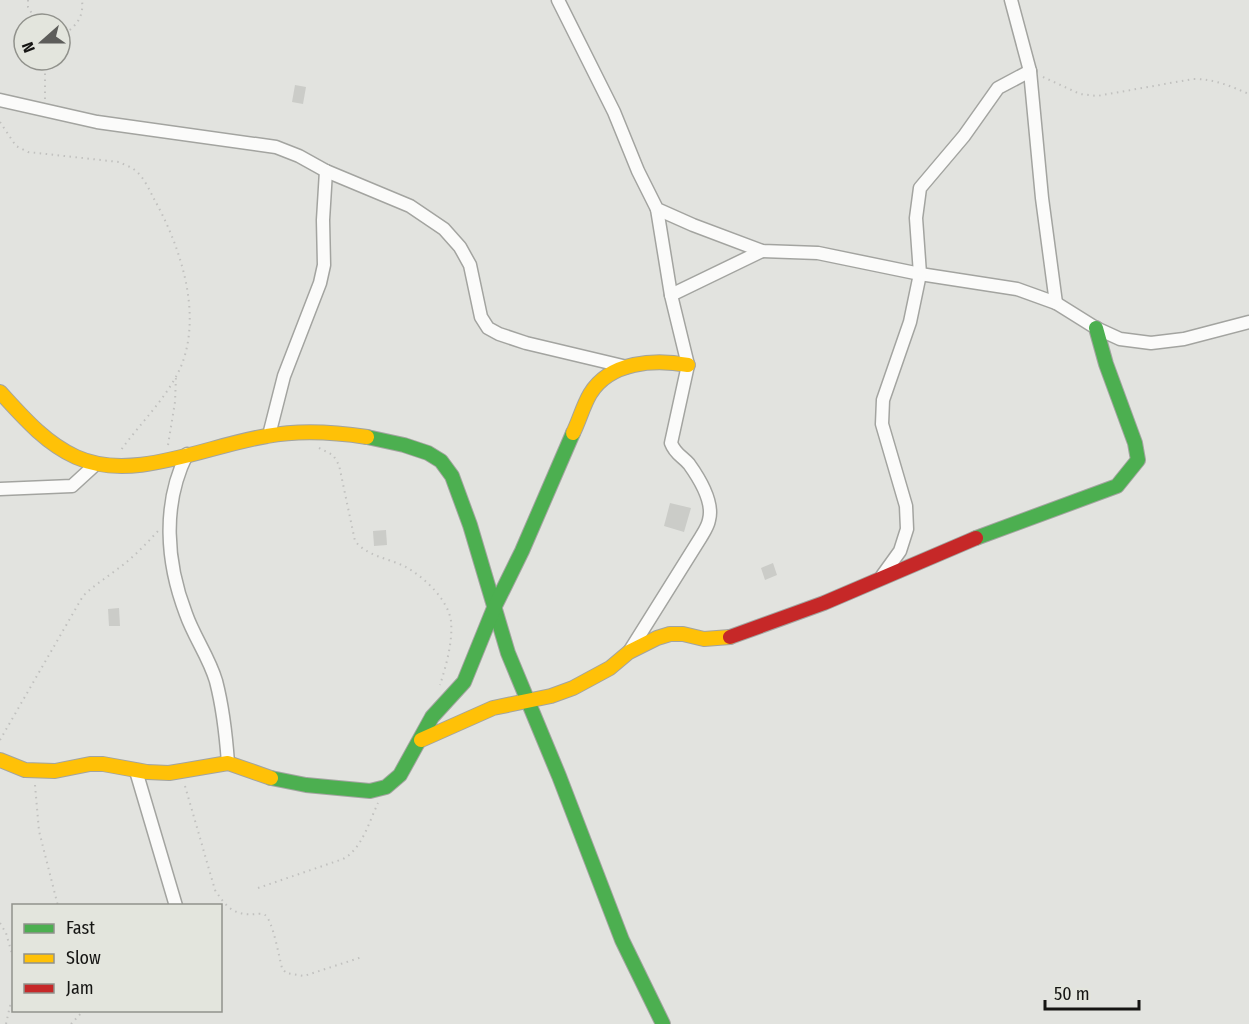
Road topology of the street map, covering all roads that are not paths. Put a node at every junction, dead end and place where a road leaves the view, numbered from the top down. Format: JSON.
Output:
{"nodes":[{"id":1,"x":558,"y":0,"type":"edge"},
{"id":2,"x":1011,"y":0,"type":"edge"},
{"id":3,"x":1030,"y":71,"type":"junction"},
{"id":4,"x":0,"y":100,"type":"edge"},
{"id":5,"x":326,"y":171,"type":"junction"},
{"id":6,"x":657,"y":209,"type":"junction"},
{"id":7,"x":762,"y":251,"type":"junction"},
{"id":8,"x":920,"y":274,"type":"junction"},
{"id":9,"x":671,"y":295,"type":"junction"},
{"id":10,"x":1056,"y":303,"type":"junction"},
{"id":11,"x":1249,"y":322,"type":"edge"},
{"id":12,"x":1096,"y":328,"type":"junction"},
{"id":13,"x":688,"y":365,"type":"junction"},
{"id":14,"x":627,"y":367,"type":"junction"},
{"id":15,"x":0,"y":392,"type":"edge"},
{"id":16,"x":269,"y":435,"type":"junction"},
{"id":17,"x":187,"y":453,"type":"junction"},
{"id":18,"x":103,"y":466,"type":"junction"},
{"id":19,"x":0,"y":489,"type":"edge"},
{"id":20,"x":882,"y":577,"type":"junction"},
{"id":21,"x":494,"y":609,"type":"junction"},
{"id":22,"x":629,"y":652,"type":"junction"},
{"id":23,"x":528,"y":702,"type":"junction"},
{"id":24,"x":421,"y":740,"type":"junction"},
{"id":25,"x":0,"y":760,"type":"edge"},
{"id":26,"x":228,"y":763,"type":"junction"},
{"id":27,"x":136,"y":771,"type":"junction"},
{"id":28,"x":175,"y":904,"type":"edge"},
{"id":29,"x":663,"y":1024,"type":"edge"}],
"edges":[{"from":1,"to":6,"type":"street"},
{"from":2,"to":3,"type":"street"},
{"from":3,"to":8,"type":"street"},
{"from":3,"to":10,"type":"street"},
{"from":4,"to":5,"type":"street"},
{"from":5,"to":14,"type":"street"},
{"from":5,"to":16,"type":"street"},
{"from":6,"to":7,"type":"street"},
{"from":6,"to":9,"type":"street"},
{"from":7,"to":8,"type":"street"},
{"from":7,"to":9,"type":"street"},
{"from":8,"to":10,"type":"street"},
{"from":8,"to":20,"type":"street"},
{"from":9,"to":13,"type":"street"},
{"from":10,"to":12,"type":"street"},
{"from":11,"to":12,"type":"street"},
{"from":12,"to":20,"type":"street"},
{"from":13,"to":14,"type":"street"},
{"from":13,"to":22,"type":"street"},
{"from":14,"to":21,"type":"street"},
{"from":15,"to":18,"type":"street"},
{"from":16,"to":17,"type":"street"},
{"from":16,"to":21,"type":"street"},
{"from":17,"to":18,"type":"street"},
{"from":17,"to":26,"type":"street"},
{"from":18,"to":19,"type":"street"},
{"from":20,"to":22,"type":"street"},
{"from":21,"to":23,"type":"street"},
{"from":21,"to":24,"type":"street"},
{"from":22,"to":23,"type":"street"},
{"from":23,"to":24,"type":"street"},
{"from":23,"to":29,"type":"street"},
{"from":24,"to":26,"type":"street"},
{"from":25,"to":27,"type":"street"},
{"from":26,"to":27,"type":"street"},
{"from":27,"to":28,"type":"street"}]}
